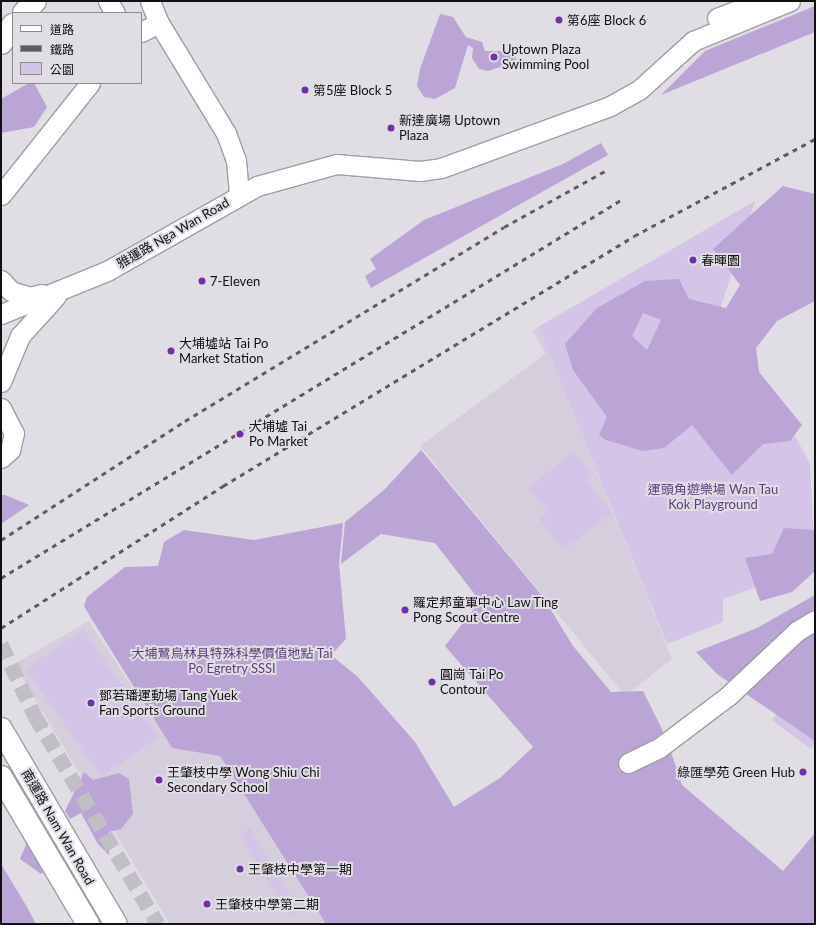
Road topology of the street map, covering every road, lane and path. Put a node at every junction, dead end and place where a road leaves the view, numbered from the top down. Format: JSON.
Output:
{"nodes":[{"id":1,"x":35,"y":1,"type":"edge"},
{"id":2,"x":108,"y":1,"type":"edge"},
{"id":3,"x":150,"y":1,"type":"edge"},
{"id":4,"x":761,"y":1,"type":"edge"},
{"id":5,"x":790,"y":1,"type":"edge"},
{"id":6,"x":25,"y":12,"type":"edge"},
{"id":7,"x":114,"y":12,"type":"edge"},
{"id":8,"x":159,"y":23,"type":"junction"},
{"id":9,"x":12,"y":27,"type":"edge"},
{"id":10,"x":688,"y":29,"type":"dead end"},
{"id":11,"x":142,"y":32,"type":"edge"},
{"id":12,"x":1,"y":44,"type":"edge"},
{"id":13,"x":89,"y":84,"type":"edge"},
{"id":14,"x":1,"y":195,"type":"edge"},
{"id":15,"x":239,"y":195,"type":"junction"},
{"id":16,"x":1,"y":280,"type":"edge"},
{"id":17,"x":61,"y":290,"type":"junction"},
{"id":18,"x":1,"y":314,"type":"edge"},
{"id":19,"x":1,"y":382,"type":"edge"},
{"id":20,"x":1,"y":408,"type":"edge"},
{"id":21,"x":1,"y":458,"type":"edge"},
{"id":22,"x":815,"y":620,"type":"edge"},
{"id":23,"x":1,"y":729,"type":"edge"},
{"id":24,"x":628,"y":763,"type":"dead end"},
{"id":25,"x":1,"y":777,"type":"edge"},
{"id":26,"x":88,"y":924,"type":"edge"},
{"id":27,"x":116,"y":924,"type":"edge"}],
"edges":[{"from":1,"to":6,"type":"main road"},
{"from":2,"to":7,"type":"street"},
{"from":3,"to":8,"type":"street","name":"雅運路 Nga Wan Road"},
{"from":4,"to":10,"type":"street"},
{"from":5,"to":15,"type":"street"},
{"from":8,"to":11,"type":"street"},
{"from":8,"to":15,"type":"street","name":"雅運路 Nga Wan Road"},
{"from":9,"to":12,"type":"main road"},
{"from":13,"to":14,"type":"street"},
{"from":15,"to":17,"type":"street","name":"雅運路 Nga Wan Road"},
{"from":16,"to":17,"type":"street","name":"雅運路 Nga Wan Road"},
{"from":17,"to":18,"type":"street","name":"雅運路 Nga Wan Road"},
{"from":17,"to":19,"type":"street","name":"雅運路 Nga Wan Road"},
{"from":20,"to":21,"type":"street"},
{"from":22,"to":24,"type":"street"},
{"from":23,"to":27,"type":"main road","name":"南運路 Nam Wan Road"},
{"from":25,"to":26,"type":"main road","name":"南運路 Nam Wan Road"}]}
